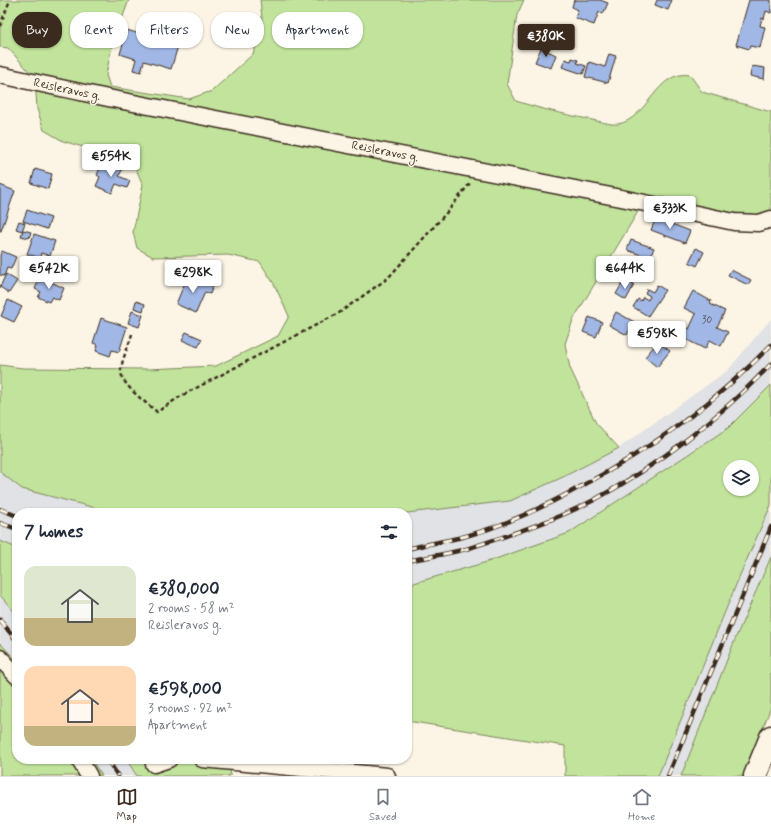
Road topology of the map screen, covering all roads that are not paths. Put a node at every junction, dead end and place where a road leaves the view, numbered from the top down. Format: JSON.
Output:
{"nodes":[{"id":1,"x":0,"y":75,"type":"edge"},
{"id":2,"x":771,"y":219,"type":"edge"},
{"id":3,"x":0,"y":658,"type":"edge"},
{"id":4,"x":12,"y":671,"type":"edge"},
{"id":5,"x":771,"y":737,"type":"edge"},
{"id":6,"x":82,"y":764,"type":"edge"},
{"id":7,"x":256,"y":764,"type":"edge"},
{"id":8,"x":89,"y":776,"type":"edge"},
{"id":9,"x":387,"y":776,"type":"edge"},
{"id":10,"x":755,"y":776,"type":"edge"}],
"edges":[{"from":1,"to":2,"type":"street","name":"Reisleravos g."},
{"from":3,"to":4,"type":"street"},
{"from":5,"to":10,"type":"main road"},
{"from":6,"to":8,"type":"street"},
{"from":7,"to":9,"type":"street"}]}
